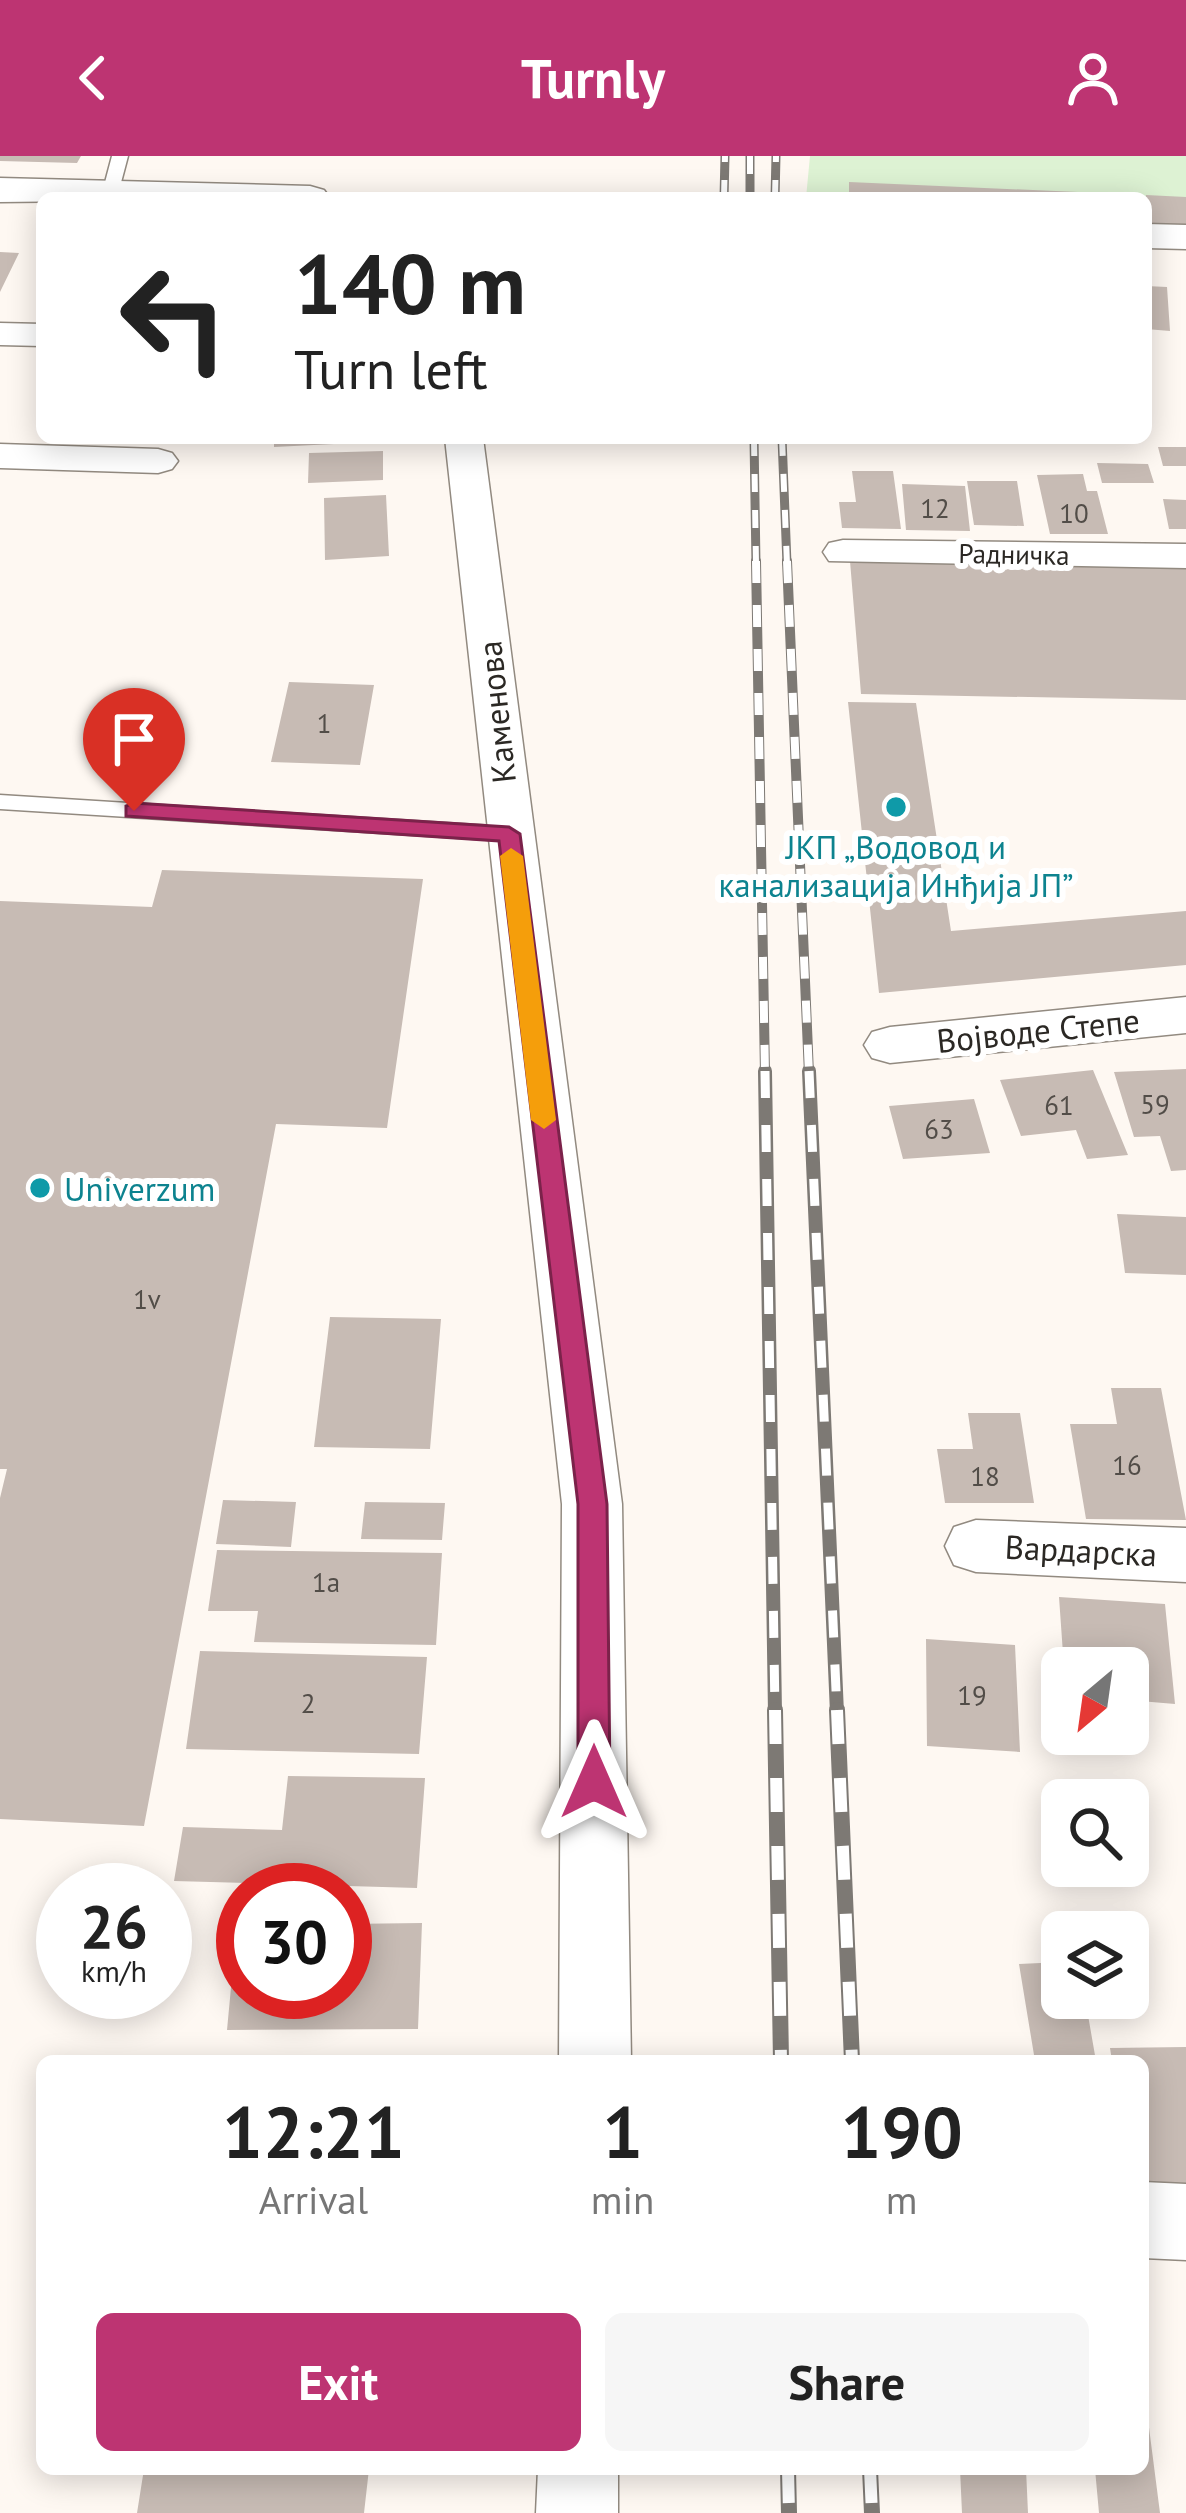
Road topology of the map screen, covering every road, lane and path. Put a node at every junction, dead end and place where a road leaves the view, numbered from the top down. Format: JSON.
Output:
{"nodes":[{"id":1,"x":116,"y":173,"type":"edge"},
{"id":2,"x":0,"y":190,"type":"edge"},
{"id":3,"x":263,"y":192,"type":"edge"},
{"id":4,"x":1152,"y":236,"type":"edge"},
{"id":5,"x":1186,"y":237,"type":"edge"},
{"id":6,"x":0,"y":334,"type":"edge"},
{"id":7,"x":36,"y":335,"type":"edge"},
{"id":8,"x":465,"y":444,"type":"edge"},
{"id":9,"x":0,"y":456,"type":"edge"},
{"id":10,"x":158,"y":461,"type":"dead end"},
{"id":11,"x":842,"y":552,"type":"dead end"},
{"id":12,"x":1186,"y":556,"type":"edge"},
{"id":13,"x":0,"y":802,"type":"edge"},
{"id":14,"x":509,"y":834,"type":"junction"},
{"id":15,"x":1186,"y":1016,"type":"edge"},
{"id":16,"x":890,"y":1045,"type":"dead end"},
{"id":17,"x":976,"y":1546,"type":"dead end"},
{"id":18,"x":1186,"y":1555,"type":"edge"},
{"id":19,"x":595,"y":2055,"type":"edge"},
{"id":20,"x":1149,"y":2220,"type":"edge"},
{"id":21,"x":1186,"y":2222,"type":"edge"},
{"id":22,"x":578,"y":2475,"type":"edge"},
{"id":23,"x":577,"y":2513,"type":"edge"}],
"edges":[{"from":1,"to":2,"type":"main road"},
{"from":1,"to":3,"type":"main road"},
{"from":4,"to":5,"type":"main road"},
{"from":6,"to":7,"type":"street"},
{"from":8,"to":14,"type":"street","name":"Каменова"},
{"from":9,"to":10,"type":"street"},
{"from":11,"to":12,"type":"street","name":"Радничка"},
{"from":13,"to":14,"type":"lane"},
{"from":14,"to":19,"type":"street","name":"Каменова"},
{"from":15,"to":16,"type":"street","name":"Војводе Степе"},
{"from":17,"to":18,"type":"street","name":"Вардарска"},
{"from":20,"to":21,"type":"street"},
{"from":22,"to":23,"type":"street"}]}
